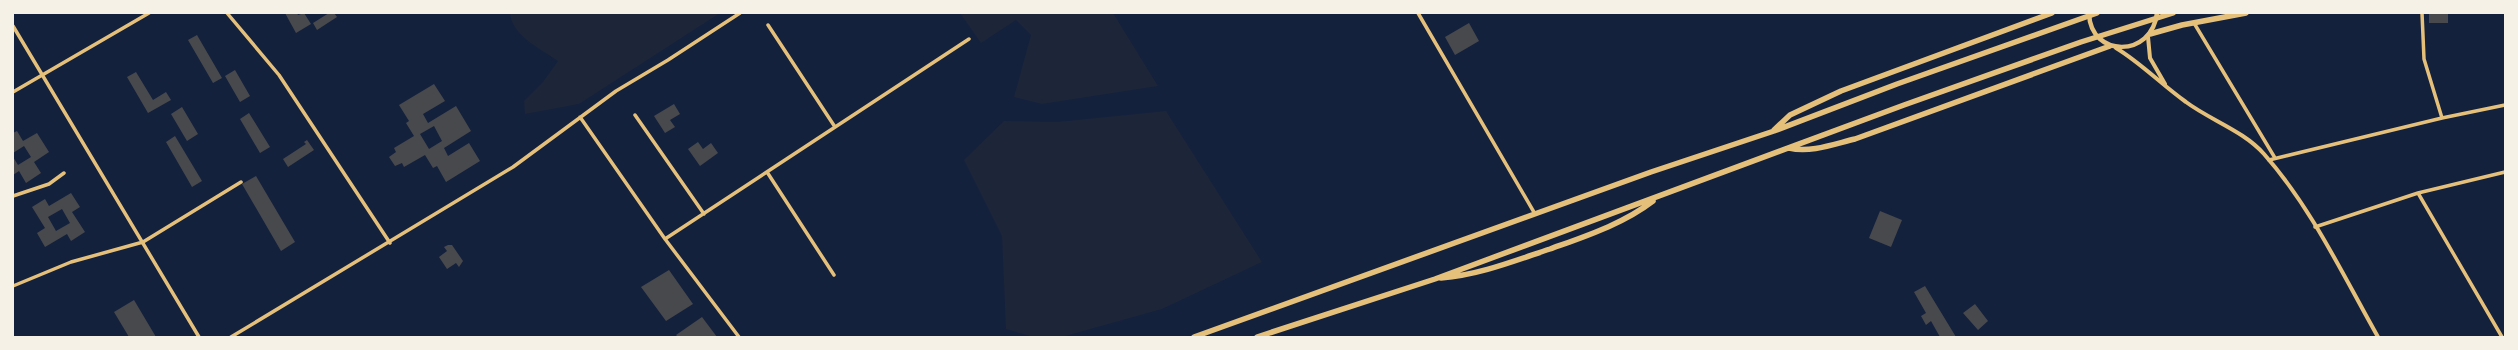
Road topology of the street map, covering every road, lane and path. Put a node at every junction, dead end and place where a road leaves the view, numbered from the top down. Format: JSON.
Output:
{"nodes":[{"id":1,"x":149,"y":13,"type":"edge"},
{"id":2,"x":227,"y":13,"type":"edge"},
{"id":3,"x":740,"y":13,"type":"edge"},
{"id":4,"x":1418,"y":13,"type":"edge"},
{"id":5,"x":2052,"y":13,"type":"edge"},
{"id":6,"x":2089,"y":13,"type":"edge"},
{"id":7,"x":2097,"y":13,"type":"edge"},
{"id":8,"x":2156,"y":13,"type":"edge"},
{"id":9,"x":2173,"y":13,"type":"edge"},
{"id":10,"x":2246,"y":13,"type":"edge"},
{"id":11,"x":2422,"y":13,"type":"edge"},
{"id":12,"x":2194,"y":23,"type":"junction"},
{"id":13,"x":768,"y":25,"type":"dead end"},
{"id":14,"x":13,"y":26,"type":"edge"},
{"id":15,"x":2149,"y":36,"type":"junction"},
{"id":16,"x":970,"y":39,"type":"dead end"},
{"id":17,"x":2113,"y":47,"type":"junction"},
{"id":18,"x":42,"y":75,"type":"junction"},
{"id":19,"x":2169,"y":89,"type":"junction"},
{"id":20,"x":13,"y":92,"type":"edge"},
{"id":21,"x":2505,"y":105,"type":"edge"},
{"id":22,"x":635,"y":115,"type":"dead end"},
{"id":23,"x":580,"y":117,"type":"junction"},
{"id":24,"x":2442,"y":118,"type":"junction"},
{"id":25,"x":835,"y":127,"type":"junction"},
{"id":26,"x":1774,"y":131,"type":"junction"},
{"id":27,"x":1789,"y":148,"type":"junction"},
{"id":28,"x":2275,"y":158,"type":"junction"},
{"id":29,"x":2269,"y":160,"type":"junction"},
{"id":30,"x":767,"y":172,"type":"junction"},
{"id":31,"x":2505,"y":172,"type":"edge"},
{"id":32,"x":64,"y":173,"type":"dead end"},
{"id":33,"x":240,"y":182,"type":"dead end"},
{"id":34,"x":2418,"y":193,"type":"junction"},
{"id":35,"x":13,"y":196,"type":"edge"},
{"id":36,"x":1657,"y":197,"type":"junction"},
{"id":37,"x":704,"y":214,"type":"junction"},
{"id":38,"x":1535,"y":214,"type":"junction"},
{"id":39,"x":2315,"y":227,"type":"junction"},
{"id":40,"x":665,"y":238,"type":"junction"},
{"id":41,"x":143,"y":242,"type":"junction"},
{"id":42,"x":390,"y":243,"type":"junction"},
{"id":43,"x":834,"y":275,"type":"dead end"},
{"id":44,"x":1435,"y":279,"type":"junction"},
{"id":45,"x":13,"y":286,"type":"edge"},
{"id":46,"x":1266,"y":335,"type":"edge"},
{"id":47,"x":199,"y":337,"type":"edge"},
{"id":48,"x":231,"y":337,"type":"edge"},
{"id":49,"x":739,"y":337,"type":"edge"},
{"id":50,"x":1194,"y":337,"type":"edge"},
{"id":51,"x":1257,"y":337,"type":"edge"},
{"id":52,"x":2378,"y":337,"type":"edge"},
{"id":53,"x":2502,"y":337,"type":"edge"}],
"edges":[{"from":1,"to":18,"type":"street"},
{"from":2,"to":42,"type":"street"},
{"from":3,"to":23,"type":"street"},
{"from":4,"to":38,"type":"street"},
{"from":5,"to":26,"type":"highway"},
{"from":6,"to":17,"type":"main road"},
{"from":7,"to":26,"type":"highway"},
{"from":8,"to":15,"type":"main road"},
{"from":9,"to":27,"type":"highway"},
{"from":10,"to":12,"type":"highway"},
{"from":11,"to":24,"type":"street"},
{"from":12,"to":15,"type":"highway"},
{"from":12,"to":28,"type":"street"},
{"from":13,"to":25,"type":"street"},
{"from":14,"to":18,"type":"street"},
{"from":15,"to":17,"type":"main road"},
{"from":15,"to":19,"type":"street"},
{"from":16,"to":25,"type":"street"},
{"from":17,"to":19,"type":"street"},
{"from":17,"to":27,"type":"highway"},
{"from":18,"to":20,"type":"street"},
{"from":18,"to":41,"type":"street"},
{"from":19,"to":29,"type":"street"},
{"from":21,"to":24,"type":"street"},
{"from":22,"to":37,"type":"street"},
{"from":23,"to":40,"type":"street"},
{"from":23,"to":42,"type":"street"},
{"from":24,"to":28,"type":"street"},
{"from":25,"to":30,"type":"street"},
{"from":26,"to":38,"type":"highway"},
{"from":27,"to":36,"type":"highway"},
{"from":28,"to":29,"type":"street"},
{"from":29,"to":39,"type":"street"},
{"from":30,"to":37,"type":"street"},
{"from":30,"to":43,"type":"street"},
{"from":31,"to":34,"type":"street"},
{"from":32,"to":35,"type":"street"},
{"from":33,"to":41,"type":"street"},
{"from":34,"to":39,"type":"street"},
{"from":34,"to":53,"type":"street"},
{"from":36,"to":44,"type":"highway"},
{"from":36,"to":44,"type":"highway"},
{"from":37,"to":40,"type":"street"},
{"from":38,"to":50,"type":"highway"},
{"from":39,"to":52,"type":"street"},
{"from":40,"to":49,"type":"street"},
{"from":41,"to":45,"type":"street"},
{"from":41,"to":47,"type":"street"},
{"from":42,"to":48,"type":"street"},
{"from":44,"to":46,"type":"highway"},
{"from":46,"to":51,"type":"highway"}]}
